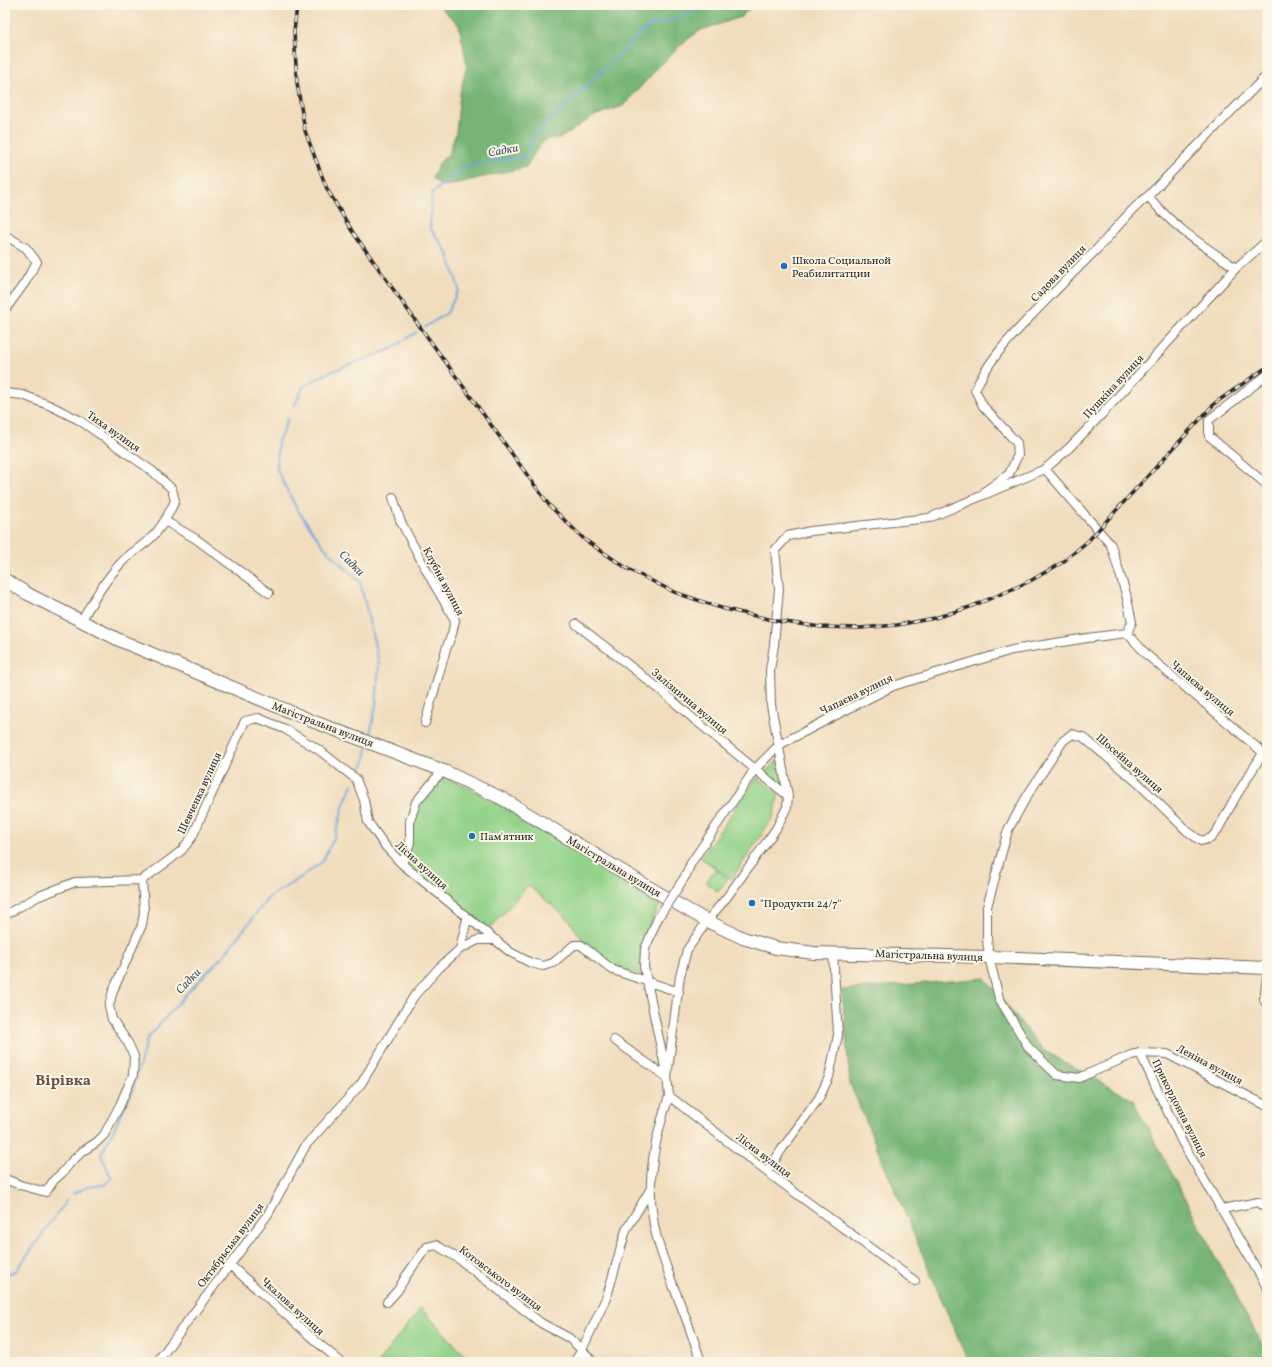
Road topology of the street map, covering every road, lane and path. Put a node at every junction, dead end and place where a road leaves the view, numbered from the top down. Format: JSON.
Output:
{"nodes":[{"id":1,"x":1267,"y":75,"type":"edge"},
{"id":2,"x":1148,"y":196,"type":"junction"},
{"id":3,"x":5,"y":235,"type":"edge"},
{"id":4,"x":1267,"y":241,"type":"edge"},
{"id":5,"x":1236,"y":268,"type":"junction"},
{"id":6,"x":5,"y":310,"type":"edge"},
{"id":7,"x":1267,"y":375,"type":"edge"},
{"id":8,"x":5,"y":393,"type":"edge"},
{"id":9,"x":1045,"y":469,"type":"junction"},
{"id":10,"x":1267,"y":485,"type":"edge"},
{"id":11,"x":393,"y":497,"type":"dead end"},
{"id":12,"x":973,"y":500,"type":"junction"},
{"id":13,"x":165,"y":521,"type":"junction"},
{"id":14,"x":5,"y":580,"type":"edge"},
{"id":15,"x":269,"y":593,"type":"dead end"},
{"id":16,"x":81,"y":621,"type":"junction"},
{"id":17,"x":576,"y":624,"type":"dead end"},
{"id":18,"x":1127,"y":633,"type":"junction"},
{"id":19,"x":245,"y":720,"type":"joint"},
{"id":20,"x":425,"y":723,"type":"dead end"},
{"id":21,"x":779,"y":745,"type":"junction"},
{"id":22,"x":1266,"y":755,"type":"edge"},
{"id":23,"x":755,"y":769,"type":"junction"},
{"id":24,"x":444,"y":771,"type":"junction"},
{"id":25,"x":788,"y":796,"type":"junction"},
{"id":26,"x":402,"y":864,"type":"junction"},
{"id":27,"x":142,"y":880,"type":"junction"},
{"id":28,"x":5,"y":915,"type":"edge"},
{"id":29,"x":467,"y":919,"type":"junction"},
{"id":30,"x":707,"y":920,"type":"junction"},
{"id":31,"x":496,"y":940,"type":"junction"},
{"id":32,"x":460,"y":949,"type":"junction"},
{"id":33,"x":833,"y":953,"type":"junction"},
{"id":34,"x":989,"y":957,"type":"junction"},
{"id":35,"x":1267,"y":968,"type":"edge"},
{"id":36,"x":1267,"y":978,"type":"edge"},
{"id":37,"x":647,"y":982,"type":"junction"},
{"id":38,"x":679,"y":992,"type":"junction"},
{"id":39,"x":1267,"y":1005,"type":"edge"},
{"id":40,"x":614,"y":1040,"type":"dead end"},
{"id":41,"x":1140,"y":1053,"type":"junction"},
{"id":42,"x":667,"y":1077,"type":"junction"},
{"id":43,"x":669,"y":1096,"type":"junction"},
{"id":44,"x":1267,"y":1106,"type":"edge"},
{"id":45,"x":767,"y":1172,"type":"junction"},
{"id":46,"x":5,"y":1179,"type":"edge"},
{"id":47,"x":651,"y":1188,"type":"junction"},
{"id":48,"x":1267,"y":1208,"type":"edge"},
{"id":49,"x":1222,"y":1209,"type":"junction"},
{"id":50,"x":230,"y":1265,"type":"junction"},
{"id":51,"x":915,"y":1281,"type":"dead end"},
{"id":52,"x":1267,"y":1286,"type":"edge"},
{"id":53,"x":387,"y":1302,"type":"dead end"},
{"id":54,"x":582,"y":1350,"type":"junction"},
{"id":55,"x":157,"y":1362,"type":"edge"},
{"id":56,"x":341,"y":1362,"type":"edge"},
{"id":57,"x":574,"y":1362,"type":"edge"},
{"id":58,"x":593,"y":1362,"type":"edge"},
{"id":59,"x":701,"y":1362,"type":"edge"}],
"edges":[{"from":1,"to":2,"type":"street","name":"Садова вулиця"},
{"from":2,"to":5,"type":"street"},
{"from":2,"to":12,"type":"street","name":"Садова вулиця"},
{"from":3,"to":6,"type":"street"},
{"from":4,"to":5,"type":"street","name":"Пушкіна вулиця"},
{"from":5,"to":9,"type":"street","name":"Пушкіна вулиця"},
{"from":7,"to":10,"type":"street"},
{"from":8,"to":13,"type":"street","name":"Тиха вулиця"},
{"from":9,"to":12,"type":"street","name":"Пушкіна вулиця"},
{"from":9,"to":18,"type":"street"},
{"from":11,"to":20,"type":"street","name":"Клубна вулиця"},
{"from":12,"to":21,"type":"street","name":"Пушкіна вулиця"},
{"from":13,"to":15,"type":"street"},
{"from":13,"to":16,"type":"street","name":"Тиха вулиця"},
{"from":14,"to":16,"type":"main road","name":"Магістральна вулиця"},
{"from":16,"to":24,"type":"main road","name":"Магістральна вулиця"},
{"from":17,"to":23,"type":"street","name":"Залізнична вулиця"},
{"from":18,"to":21,"type":"street","name":"Чапаєва вулиця"},
{"from":18,"to":22,"type":"street","name":"Чапаєва вулиця"},
{"from":19,"to":26,"type":"street","name":"Лісна вулиця"},
{"from":19,"to":27,"type":"street","name":"Шевченка вулиця"},
{"from":21,"to":23,"type":"street","name":"Чапаєва вулиця"},
{"from":21,"to":25,"type":"street","name":"Пушкіна вулиця"},
{"from":22,"to":34,"type":"street","name":"Шосейна вулиця"},
{"from":23,"to":25,"type":"street","name":"Залізнична вулиця"},
{"from":23,"to":37,"type":"street","name":"Чапаєва вулиця","bridge":true},
{"from":24,"to":26,"type":"street"},
{"from":24,"to":30,"type":"main road","name":"Магістральна вулиця"},
{"from":25,"to":30,"type":"street"},
{"from":26,"to":29,"type":"street","name":"Лісна вулиця"},
{"from":27,"to":28,"type":"street"},
{"from":27,"to":46,"type":"street"},
{"from":29,"to":31,"type":"street","name":"Лісна вулиця"},
{"from":29,"to":32,"type":"street"},
{"from":30,"to":33,"type":"main road","name":"Магістральна вулиця"},
{"from":30,"to":38,"type":"street"},
{"from":31,"to":32,"type":"street","name":"Октябрьська вулиця"},
{"from":31,"to":37,"type":"street","name":"Лісна вулиця"},
{"from":32,"to":50,"type":"street","name":"Октябрьська вулиця"},
{"from":33,"to":34,"type":"main road","name":"Магістральна вулиця"},
{"from":33,"to":45,"type":"street"},
{"from":34,"to":35,"type":"main road","name":"Магістральна вулиця"},
{"from":34,"to":41,"type":"street","name":"Прикордонна вулиця"},
{"from":36,"to":39,"type":"street"},
{"from":37,"to":38,"type":"street"},
{"from":37,"to":42,"type":"street","name":"Чапаєва вулиця"},
{"from":38,"to":42,"type":"street"},
{"from":40,"to":42,"type":"street"},
{"from":41,"to":44,"type":"street","name":"Леніна вулиця"},
{"from":41,"to":49,"type":"street","name":"Прикордонна вулиця"},
{"from":42,"to":43,"type":"street"},
{"from":43,"to":45,"type":"street","name":"Лісна вулиця"},
{"from":43,"to":47,"type":"street"},
{"from":45,"to":51,"type":"street","name":"Лісна вулиця"},
{"from":47,"to":54,"type":"street"},
{"from":47,"to":59,"type":"street"},
{"from":48,"to":49,"type":"street"},
{"from":49,"to":52,"type":"street","name":"Прикордонна вулиця"},
{"from":50,"to":55,"type":"street","name":"Октябрьська вулиця"},
{"from":50,"to":56,"type":"street","name":"Чкалова вулиця"},
{"from":53,"to":54,"type":"street","name":"Котовського вулиця"},
{"from":54,"to":57,"type":"street"},
{"from":54,"to":58,"type":"street","name":"Котовського вулиця"}]}
